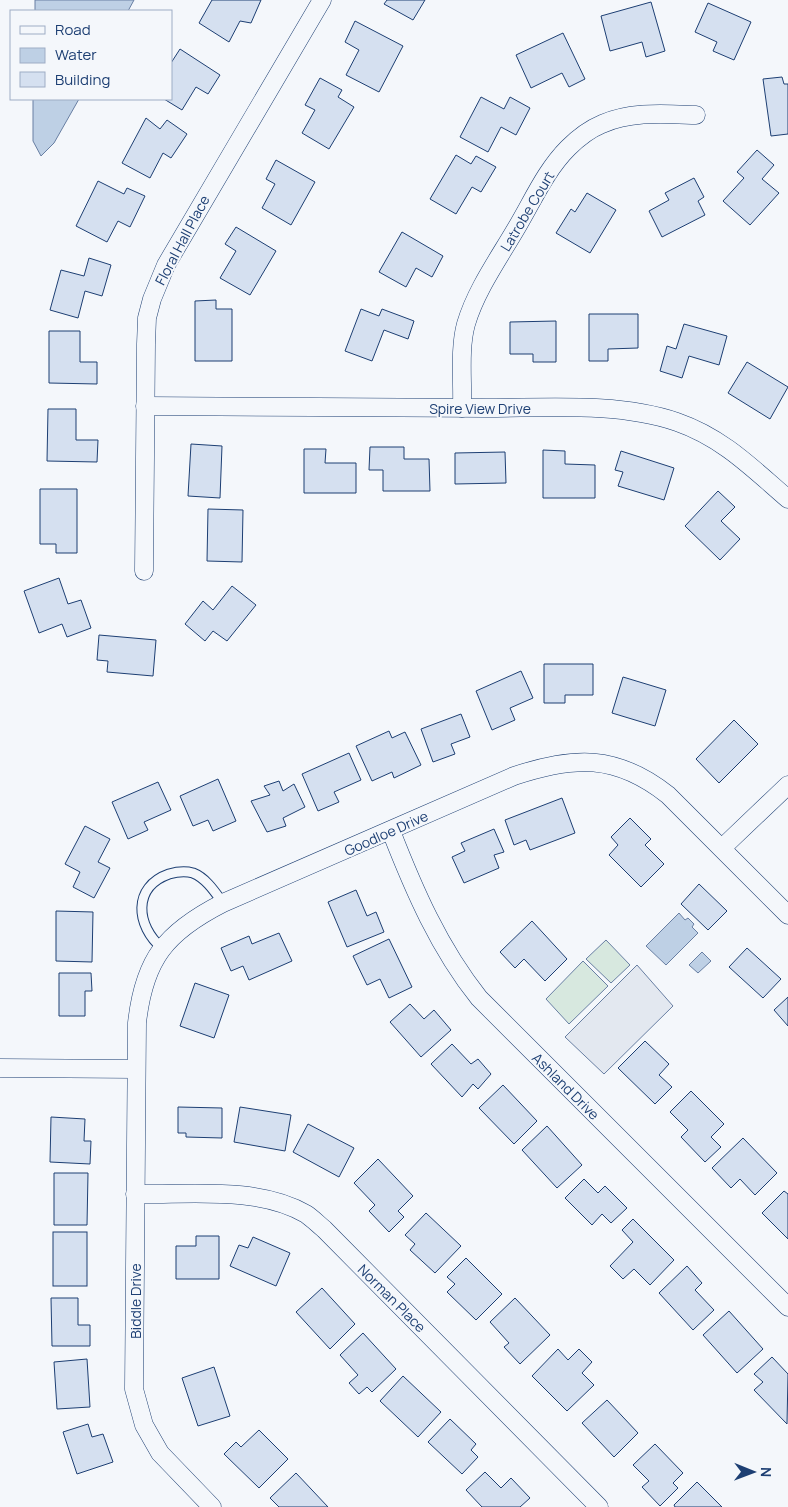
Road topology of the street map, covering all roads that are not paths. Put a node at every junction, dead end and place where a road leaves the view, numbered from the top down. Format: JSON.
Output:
{"nodes":[{"id":1,"x":322,"y":0,"type":"edge"},
{"id":2,"x":696,"y":114,"type":"dead end"},
{"id":3,"x":145,"y":406,"type":"junction"},
{"id":4,"x":462,"y":408,"type":"junction"},
{"id":5,"x":788,"y":499,"type":"edge"},
{"id":6,"x":144,"y":571,"type":"dead end"},
{"id":7,"x":788,"y":785,"type":"edge"},
{"id":8,"x":391,"y":831,"type":"junction"},
{"id":9,"x":722,"y":848,"type":"junction"},
{"id":10,"x":223,"y":903,"type":"junction"},
{"id":11,"x":788,"y":916,"type":"edge"},
{"id":12,"x":162,"y":948,"type":"junction"},
{"id":13,"x":0,"y":1068,"type":"edge"},
{"id":14,"x":136,"y":1069,"type":"junction"},
{"id":15,"x":135,"y":1194,"type":"junction"},
{"id":16,"x":788,"y":1308,"type":"edge"},
{"id":17,"x":212,"y":1507,"type":"edge"},
{"id":18,"x":599,"y":1507,"type":"edge"}],
"edges":[{"from":1,"to":3,"type":"street","name":"Floral Hall Place"},
{"from":2,"to":4,"type":"street","name":"Latrobe Court"},
{"from":3,"to":4,"type":"street","name":"Spire View Drive"},
{"from":3,"to":6,"type":"street","name":"Floral Hall Place"},
{"from":4,"to":5,"type":"street","name":"Spire View Drive"},
{"from":7,"to":9,"type":"street"},
{"from":8,"to":9,"type":"street","name":"Goodloe Drive"},
{"from":8,"to":10,"type":"street","name":"Goodloe Drive"},
{"from":8,"to":16,"type":"street","name":"Ashland Drive"},
{"from":9,"to":11,"type":"street","name":"Goodloe Drive"},
{"from":10,"to":12,"type":"street","name":"Goodloe Drive"},
{"from":10,"to":12,"type":"lane"},
{"from":12,"to":14,"type":"street","name":"Goodloe Drive"},
{"from":13,"to":14,"type":"street"},
{"from":14,"to":15,"type":"street","name":"Biddle Drive"},
{"from":15,"to":17,"type":"street","name":"Biddle Drive"},
{"from":15,"to":18,"type":"street","name":"Norman Place"}]}
